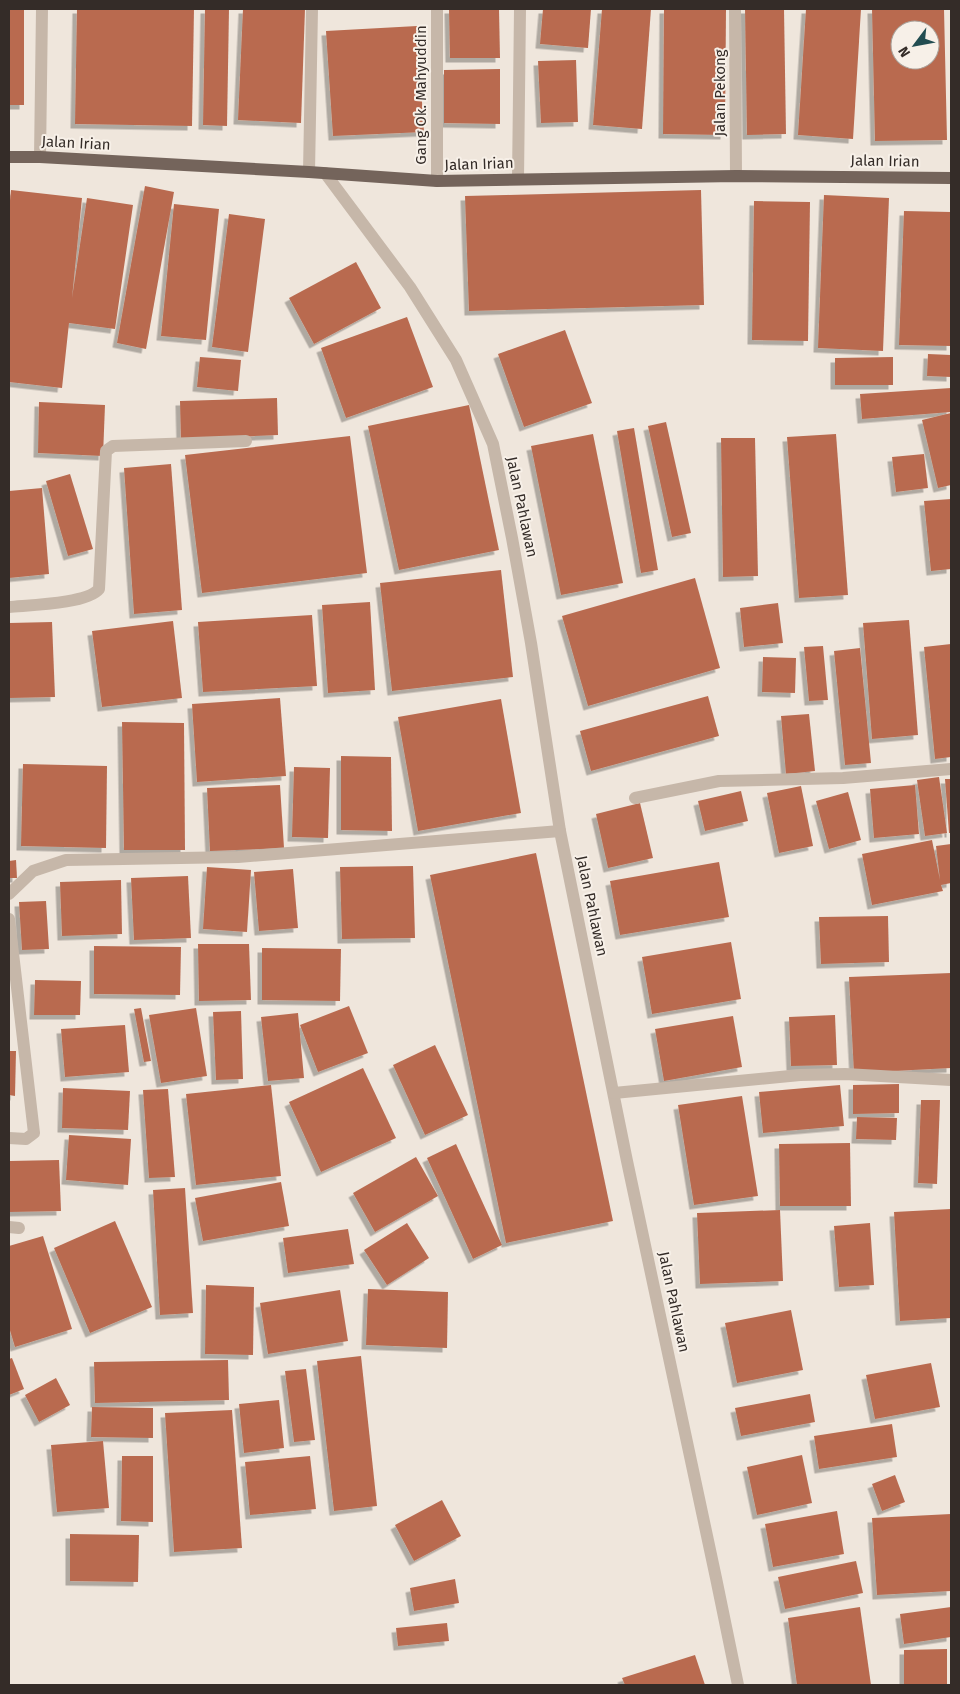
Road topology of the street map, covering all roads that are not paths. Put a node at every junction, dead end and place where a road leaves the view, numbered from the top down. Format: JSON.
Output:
{"nodes":[{"id":1,"x":42,"y":9,"type":"edge"},
{"id":2,"x":312,"y":9,"type":"edge"},
{"id":3,"x":437,"y":9,"type":"edge"},
{"id":4,"x":520,"y":9,"type":"edge"},
{"id":5,"x":736,"y":9,"type":"edge"},
{"id":6,"x":9,"y":157,"type":"edge"},
{"id":7,"x":40,"y":157,"type":"junction"},
{"id":8,"x":309,"y":172,"type":"junction"},
{"id":9,"x":325,"y":173,"type":"junction"},
{"id":10,"x":736,"y":176,"type":"junction"},
{"id":11,"x":951,"y":178,"type":"edge"},
{"id":12,"x":518,"y":179,"type":"junction"},
{"id":13,"x":437,"y":181,"type":"junction"},
{"id":14,"x":246,"y":441,"type":"dead end"},
{"id":15,"x":9,"y":607,"type":"edge"},
{"id":16,"x":951,"y":769,"type":"edge"},
{"id":17,"x":635,"y":798,"type":"dead end"},
{"id":18,"x":560,"y":831,"type":"junction"},
{"id":19,"x":9,"y":894,"type":"edge"},
{"id":20,"x":9,"y":918,"type":"edge"},
{"id":21,"x":951,"y":1080,"type":"edge"},
{"id":22,"x":614,"y":1093,"type":"junction"},
{"id":23,"x":9,"y":1138,"type":"edge"},
{"id":24,"x":738,"y":1685,"type":"edge"}],
"edges":[{"from":1,"to":7,"type":"street"},
{"from":2,"to":8,"type":"street"},
{"from":3,"to":13,"type":"street","name":"Gang Ok. Mahyuddin"},
{"from":4,"to":12,"type":"street"},
{"from":5,"to":10,"type":"street","name":"Jalan Pekong"},
{"from":6,"to":7,"type":"main road","name":"Jalan Irian"},
{"from":7,"to":8,"type":"main road","name":"Jalan Irian"},
{"from":8,"to":9,"type":"main road","name":"Jalan Irian"},
{"from":9,"to":13,"type":"main road","name":"Jalan Irian"},
{"from":9,"to":18,"type":"street","name":"Jalan Pahlawan"},
{"from":10,"to":11,"type":"main road","name":"Jalan Irian"},
{"from":10,"to":12,"type":"main road","name":"Jalan Irian"},
{"from":12,"to":13,"type":"main road","name":"Jalan Irian"},
{"from":14,"to":15,"type":"street"},
{"from":16,"to":17,"type":"street"},
{"from":18,"to":19,"type":"street"},
{"from":18,"to":22,"type":"street","name":"Jalan Pahlawan"},
{"from":20,"to":23,"type":"street"},
{"from":21,"to":22,"type":"street"},
{"from":22,"to":24,"type":"street","name":"Jalan Pahlawan"}]}
